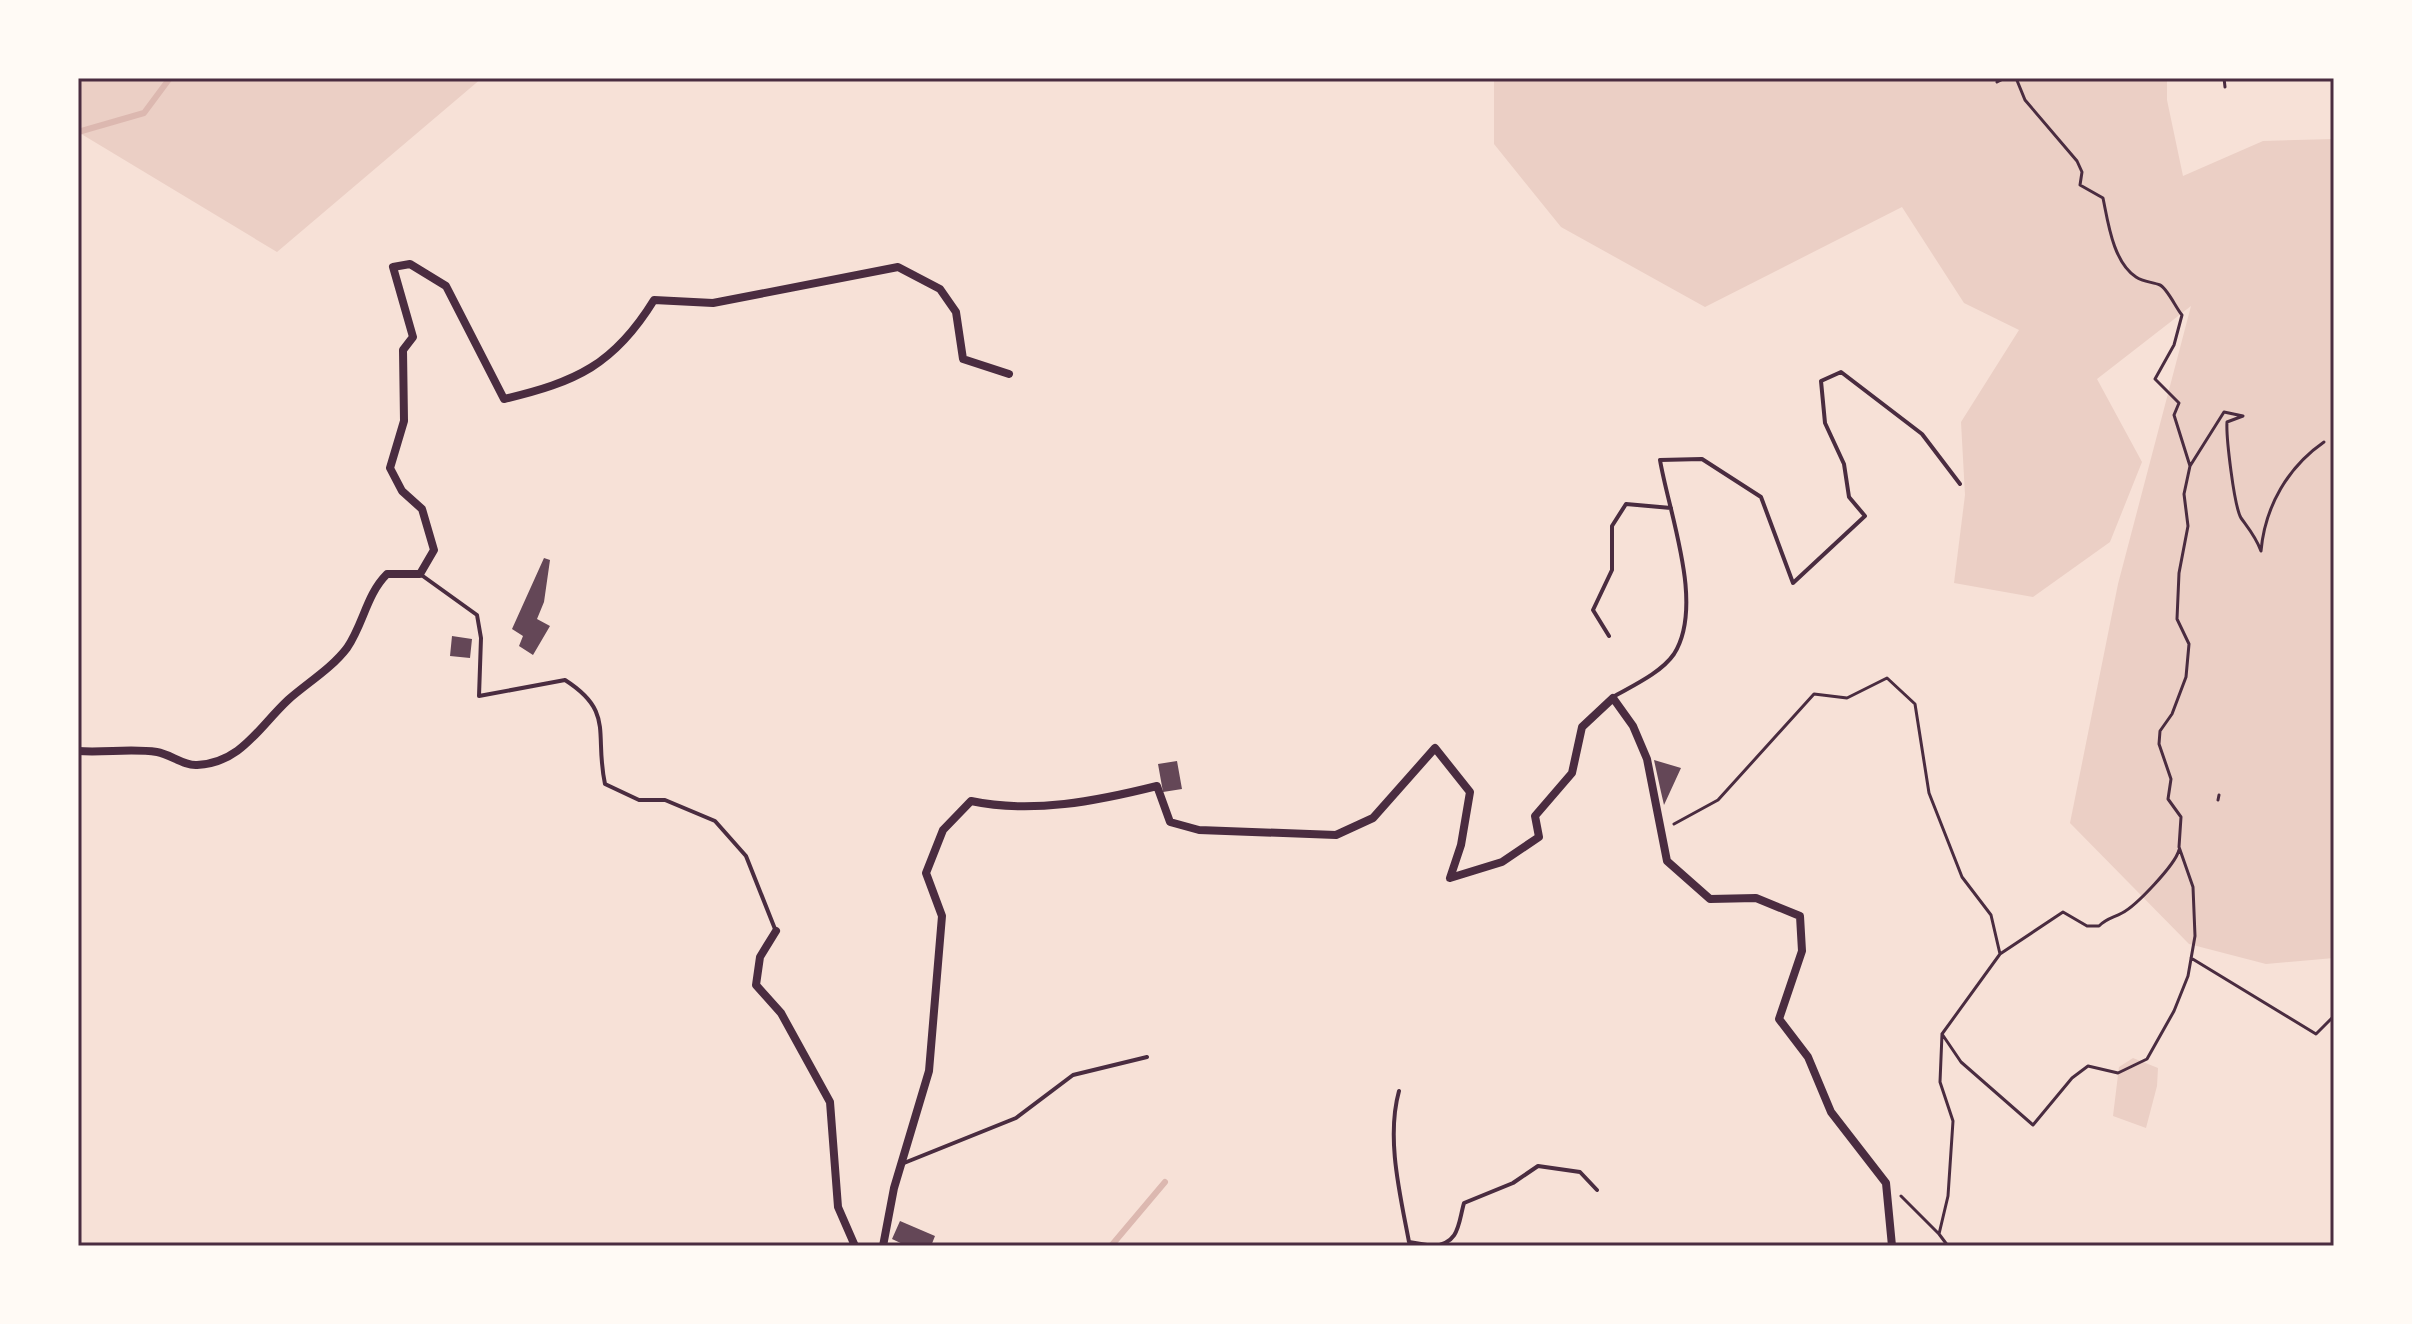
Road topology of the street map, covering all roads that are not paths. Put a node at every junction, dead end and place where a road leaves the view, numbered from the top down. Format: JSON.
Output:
{"nodes":[{"id":1,"x":1009,"y":374,"type":"dead end"},
{"id":2,"x":1960,"y":484,"type":"dead end"},
{"id":3,"x":1671,"y":508,"type":"junction"},
{"id":4,"x":420,"y":574,"type":"junction"},
{"id":5,"x":1609,"y":636,"type":"dead end"},
{"id":6,"x":1613,"y":698,"type":"junction"},
{"id":7,"x":78,"y":751,"type":"edge"},
{"id":8,"x":776,"y":931,"type":"joint"},
{"id":9,"x":1147,"y":1057,"type":"dead end"},
{"id":10,"x":1399,"y":1091,"type":"dead end"},
{"id":11,"x":901,"y":1164,"type":"junction"},
{"id":12,"x":1597,"y":1190,"type":"dead end"},
{"id":13,"x":855,"y":1246,"type":"edge"},
{"id":14,"x":883,"y":1246,"type":"edge"},
{"id":15,"x":1434,"y":1246,"type":"edge"},
{"id":16,"x":1892,"y":1246,"type":"edge"}],
"edges":[{"from":1,"to":4,"type":"street"},
{"from":2,"to":3,"type":"lane"},
{"from":3,"to":5,"type":"lane"},
{"from":3,"to":6,"type":"lane"},
{"from":4,"to":7,"type":"street"},
{"from":4,"to":8,"type":"lane"},
{"from":6,"to":11,"type":"street"},
{"from":6,"to":16,"type":"street"},
{"from":8,"to":13,"type":"street"},
{"from":9,"to":11,"type":"lane"},
{"from":10,"to":15,"type":"lane"},
{"from":11,"to":14,"type":"street"},
{"from":12,"to":15,"type":"lane"}]}
